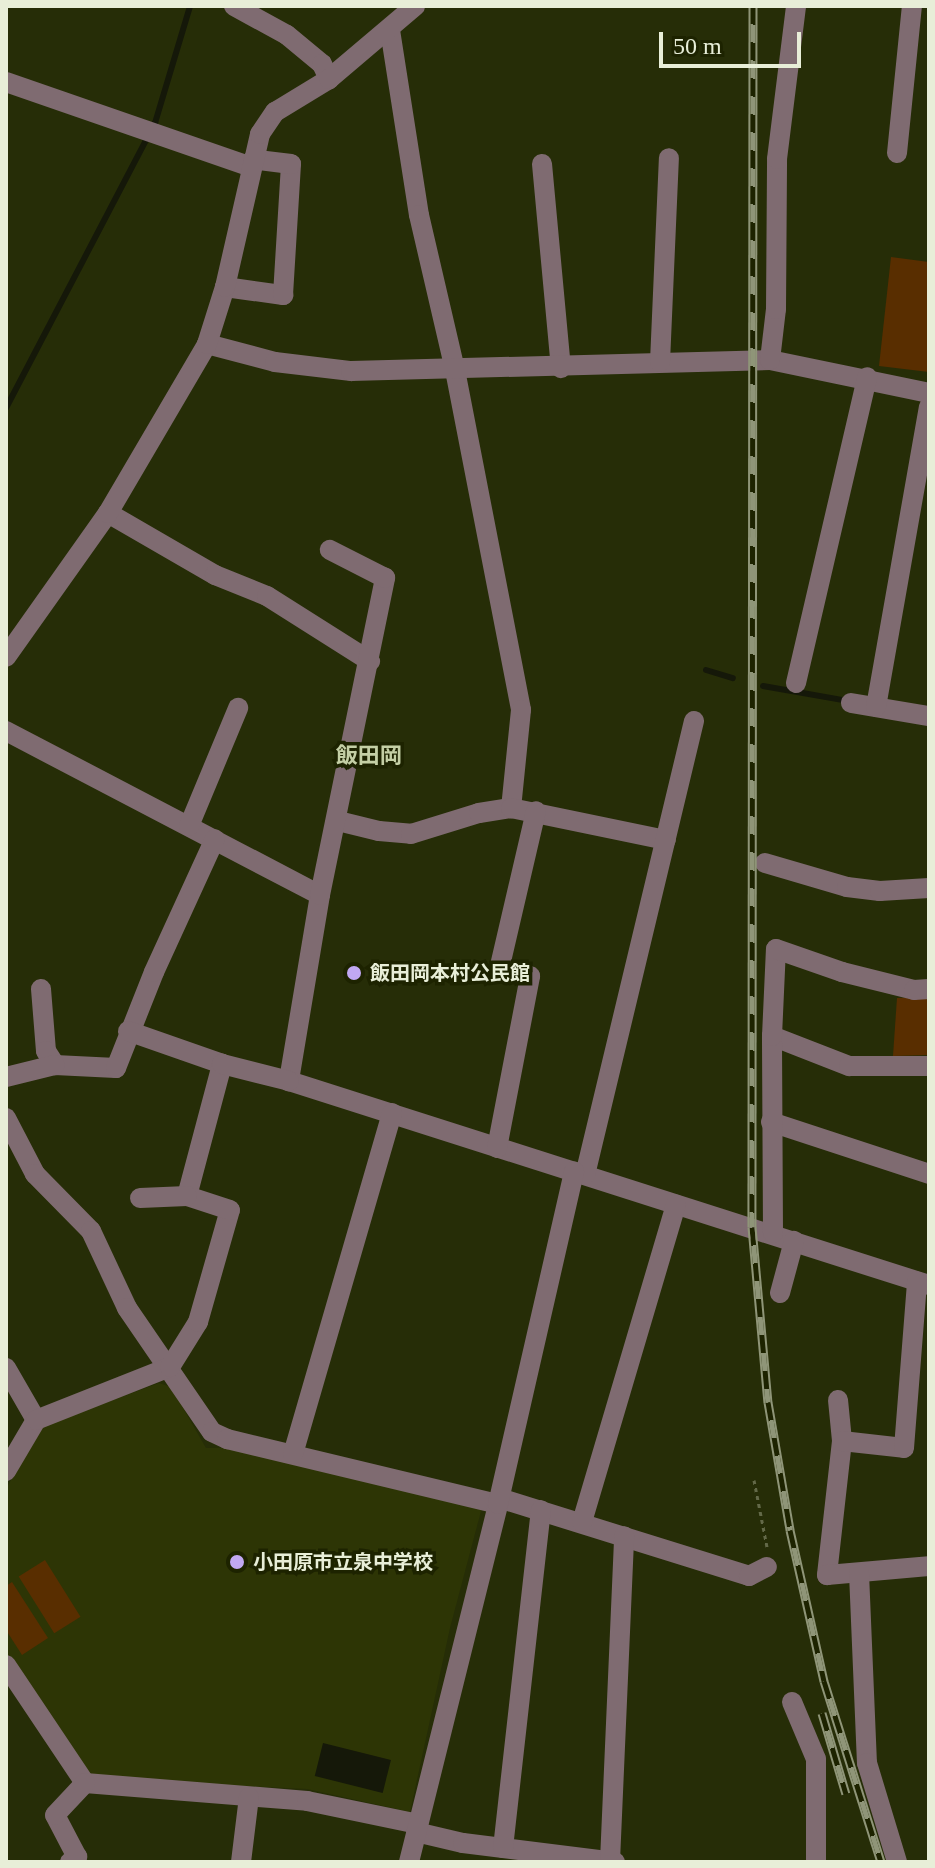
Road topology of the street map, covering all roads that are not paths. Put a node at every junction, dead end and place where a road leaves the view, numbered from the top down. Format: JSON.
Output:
{"nodes":[{"id":1,"x":234,"y":6,"type":"edge"},
{"id":2,"x":415,"y":6,"type":"edge"},
{"id":3,"x":796,"y":6,"type":"edge"},
{"id":4,"x":912,"y":6,"type":"edge"},
{"id":5,"x":390,"y":30,"type":"junction"},
{"id":6,"x":329,"y":79,"type":"junction"},
{"id":7,"x":6,"y":82,"type":"edge"},
{"id":8,"x":897,"y":153,"type":"dead end"},
{"id":9,"x":669,"y":158,"type":"dead end"},
{"id":10,"x":252,"y":163,"type":"junction"},
{"id":11,"x":542,"y":164,"type":"dead end"},
{"id":12,"x":225,"y":287,"type":"junction"},
{"id":13,"x":207,"y":344,"type":"junction"},
{"id":14,"x":770,"y":360,"type":"junction"},
{"id":15,"x":660,"y":362,"type":"junction"},
{"id":16,"x":561,"y":368,"type":"junction"},
{"id":17,"x":455,"y":370,"type":"junction"},
{"id":18,"x":867,"y":377,"type":"junction"},
{"id":19,"x":929,"y":393,"type":"edge"},
{"id":20,"x":929,"y":407,"type":"edge"},
{"id":21,"x":108,"y":513,"type":"junction"},
{"id":22,"x":330,"y":550,"type":"dead end"},
{"id":23,"x":6,"y":657,"type":"edge"},
{"id":24,"x":370,"y":661,"type":"junction"},
{"id":25,"x":796,"y":683,"type":"dead end"},
{"id":26,"x":851,"y":703,"type":"dead end"},
{"id":27,"x":876,"y":707,"type":"junction"},
{"id":28,"x":238,"y":708,"type":"dead end"},
{"id":29,"x":929,"y":716,"type":"edge"},
{"id":30,"x":694,"y":721,"type":"dead end"},
{"id":31,"x":6,"y":731,"type":"edge"},
{"id":32,"x":511,"y":808,"type":"junction"},
{"id":33,"x":536,"y":811,"type":"junction"},
{"id":34,"x":338,"y":821,"type":"junction"},
{"id":35,"x":189,"y":826,"type":"junction"},
{"id":36,"x":215,"y":839,"type":"junction"},
{"id":37,"x":666,"y":840,"type":"junction"},
{"id":38,"x":765,"y":863,"type":"dead end"},
{"id":39,"x":929,"y":888,"type":"edge"},
{"id":40,"x":320,"y":895,"type":"junction"},
{"id":41,"x":41,"y":989,"type":"dead end"},
{"id":42,"x":929,"y":989,"type":"edge"},
{"id":43,"x":128,"y":1031,"type":"junction"},
{"id":44,"x":772,"y":1036,"type":"junction"},
{"id":45,"x":222,"y":1064,"type":"junction"},
{"id":46,"x":55,"y":1065,"type":"junction"},
{"id":47,"x":929,"y":1066,"type":"edge"},
{"id":48,"x":6,"y":1077,"type":"edge"},
{"id":49,"x":289,"y":1081,"type":"junction"},
{"id":50,"x":392,"y":1113,"type":"junction"},
{"id":51,"x":6,"y":1118,"type":"edge"},
{"id":52,"x":771,"y":1122,"type":"junction"},
{"id":53,"x":497,"y":1148,"type":"junction"},
{"id":54,"x":579,"y":1173,"type":"junction"},
{"id":55,"x":929,"y":1174,"type":"edge"},
{"id":56,"x":187,"y":1196,"type":"junction"},
{"id":57,"x":140,"y":1198,"type":"dead end"},
{"id":58,"x":676,"y":1205,"type":"junction"},
{"id":59,"x":773,"y":1233,"type":"junction"},
{"id":60,"x":794,"y":1241,"type":"junction"},
{"id":61,"x":923,"y":1283,"type":"edge"},
{"id":62,"x":780,"y":1293,"type":"dead end"},
{"id":63,"x":170,"y":1367,"type":"junction"},
{"id":64,"x":6,"y":1368,"type":"edge"},
{"id":65,"x":838,"y":1400,"type":"dead end"},
{"id":66,"x":36,"y":1420,"type":"junction"},
{"id":67,"x":842,"y":1441,"type":"junction"},
{"id":68,"x":293,"y":1454,"type":"junction"},
{"id":69,"x":6,"y":1471,"type":"edge"},
{"id":70,"x":498,"y":1501,"type":"junction"},
{"id":71,"x":541,"y":1510,"type":"junction"},
{"id":72,"x":582,"y":1522,"type":"junction"},
{"id":73,"x":624,"y":1536,"type":"junction"},
{"id":74,"x":929,"y":1566,"type":"edge"},
{"id":75,"x":767,"y":1567,"type":"road end"},
{"id":76,"x":859,"y":1573,"type":"junction"},
{"id":77,"x":6,"y":1665,"type":"edge"},
{"id":78,"x":792,"y":1702,"type":"dead end"},
{"id":79,"x":85,"y":1783,"type":"junction"},
{"id":80,"x":249,"y":1797,"type":"junction"},
{"id":81,"x":417,"y":1828,"type":"junction"},
{"id":82,"x":503,"y":1848,"type":"junction"},
{"id":83,"x":462,"y":1852,"type":"edge"},
{"id":84,"x":70,"y":1862,"type":"edge"},
{"id":85,"x":241,"y":1862,"type":"edge"},
{"id":86,"x":409,"y":1862,"type":"edge"},
{"id":87,"x":613,"y":1862,"type":"edge"},
{"id":88,"x":816,"y":1862,"type":"edge"},
{"id":89,"x":897,"y":1862,"type":"edge"}],
"edges":[{"from":1,"to":6,"type":"street"},
{"from":2,"to":5,"type":"street"},
{"from":3,"to":14,"type":"street"},
{"from":4,"to":8,"type":"street"},
{"from":5,"to":6,"type":"street"},
{"from":5,"to":17,"type":"street"},
{"from":6,"to":10,"type":"street"},
{"from":7,"to":10,"type":"street"},
{"from":9,"to":15,"type":"street"},
{"from":10,"to":12,"type":"street"},
{"from":10,"to":12,"type":"street"},
{"from":11,"to":16,"type":"street"},
{"from":12,"to":13,"type":"street"},
{"from":13,"to":17,"type":"street"},
{"from":13,"to":21,"type":"street"},
{"from":14,"to":15,"type":"street"},
{"from":14,"to":18,"type":"street"},
{"from":15,"to":16,"type":"street"},
{"from":16,"to":17,"type":"street"},
{"from":17,"to":32,"type":"street"},
{"from":18,"to":19,"type":"street"},
{"from":18,"to":25,"type":"street"},
{"from":20,"to":27,"type":"street"},
{"from":21,"to":23,"type":"street"},
{"from":21,"to":24,"type":"street"},
{"from":22,"to":24,"type":"street"},
{"from":24,"to":34,"type":"street"},
{"from":26,"to":27,"type":"street"},
{"from":27,"to":29,"type":"street"},
{"from":28,"to":35,"type":"street"},
{"from":30,"to":37,"type":"street"},
{"from":31,"to":35,"type":"street"},
{"from":32,"to":33,"type":"street"},
{"from":32,"to":34,"type":"street"},
{"from":33,"to":37,"type":"street"},
{"from":33,"to":53,"type":"street"},
{"from":34,"to":40,"type":"street"},
{"from":35,"to":36,"type":"street"},
{"from":36,"to":40,"type":"street"},
{"from":36,"to":43,"type":"street"},
{"from":37,"to":54,"type":"street"},
{"from":38,"to":39,"type":"street"},
{"from":40,"to":49,"type":"street"},
{"from":41,"to":46,"type":"street"},
{"from":42,"to":44,"type":"street"},
{"from":43,"to":45,"type":"street"},
{"from":43,"to":46,"type":"street"},
{"from":44,"to":47,"type":"street"},
{"from":44,"to":52,"type":"street"},
{"from":45,"to":49,"type":"street"},
{"from":45,"to":56,"type":"street"},
{"from":46,"to":48,"type":"street"},
{"from":49,"to":50,"type":"street"},
{"from":50,"to":53,"type":"street"},
{"from":50,"to":68,"type":"street"},
{"from":51,"to":63,"type":"street"},
{"from":52,"to":55,"type":"street"},
{"from":52,"to":59,"type":"street"},
{"from":53,"to":54,"type":"street"},
{"from":54,"to":58,"type":"street"},
{"from":54,"to":70,"type":"street"},
{"from":56,"to":57,"type":"street"},
{"from":56,"to":63,"type":"street"},
{"from":58,"to":59,"type":"street"},
{"from":58,"to":72,"type":"street"},
{"from":59,"to":60,"type":"street"},
{"from":60,"to":61,"type":"street"},
{"from":60,"to":62,"type":"street"},
{"from":61,"to":67,"type":"street"},
{"from":63,"to":66,"type":"street"},
{"from":63,"to":68,"type":"street"},
{"from":64,"to":66,"type":"street"},
{"from":65,"to":67,"type":"street"},
{"from":66,"to":69,"type":"street"},
{"from":67,"to":76,"type":"street"},
{"from":68,"to":70,"type":"street"},
{"from":70,"to":71,"type":"street"},
{"from":70,"to":81,"type":"street"},
{"from":71,"to":72,"type":"street"},
{"from":71,"to":82,"type":"street"},
{"from":72,"to":73,"type":"street"},
{"from":73,"to":75,"type":"street"},
{"from":73,"to":87,"type":"street"},
{"from":74,"to":76,"type":"street"},
{"from":76,"to":89,"type":"street"},
{"from":77,"to":79,"type":"street"},
{"from":78,"to":88,"type":"street"},
{"from":79,"to":80,"type":"street"},
{"from":79,"to":84,"type":"street"},
{"from":80,"to":81,"type":"street"},
{"from":80,"to":85,"type":"street"},
{"from":81,"to":83,"type":"street"},
{"from":81,"to":86,"type":"street"},
{"from":82,"to":83,"type":"street"},
{"from":82,"to":87,"type":"street"}]}
